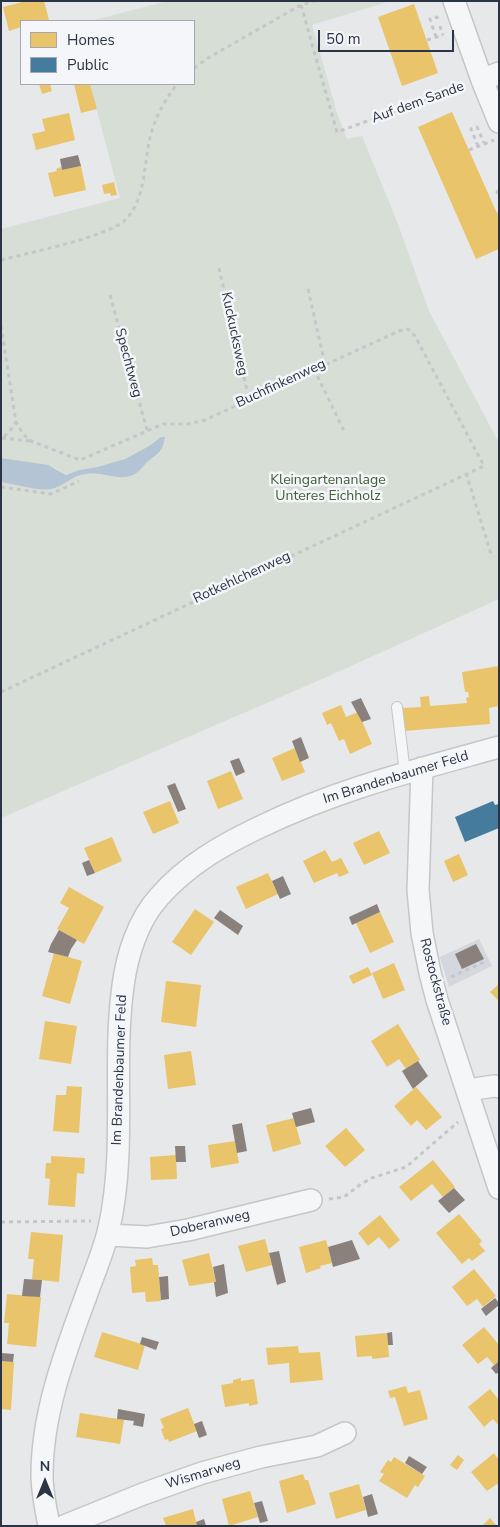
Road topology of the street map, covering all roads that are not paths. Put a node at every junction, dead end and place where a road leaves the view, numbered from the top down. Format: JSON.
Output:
{"nodes":[{"id":1,"x":454,"y":1,"type":"edge"},
{"id":2,"x":490,"y":77,"type":"edge"},
{"id":3,"x":499,"y":122,"type":"edge"},
{"id":4,"x":397,"y":707,"type":"dead end"},
{"id":5,"x":499,"y":747,"type":"edge"},
{"id":6,"x":413,"y":770,"type":"junction"},
{"id":7,"x":499,"y":1087,"type":"edge"},
{"id":8,"x":470,"y":1099,"type":"junction"},
{"id":9,"x":499,"y":1188,"type":"edge"},
{"id":10,"x":311,"y":1200,"type":"road end"},
{"id":11,"x":109,"y":1229,"type":"junction"},
{"id":12,"x":345,"y":1433,"type":"dead end"},
{"id":13,"x":49,"y":1526,"type":"edge"},
{"id":14,"x":64,"y":1526,"type":"edge"}],
"edges":[{"from":1,"to":2,"type":"street"},
{"from":2,"to":3,"type":"street"},
{"from":4,"to":6,"type":"lane"},
{"from":5,"to":6,"type":"street","name":"Im Brandenbaumer Feld"},
{"from":6,"to":8,"type":"street","name":"Rostockstraße"},
{"from":6,"to":11,"type":"street","name":"Im Brandenbaumer Feld"},
{"from":7,"to":8,"type":"street"},
{"from":8,"to":9,"type":"street","name":"Rostockstraße"},
{"from":10,"to":11,"type":"street","name":"Doberanweg"},
{"from":11,"to":13,"type":"street","name":"Im Brandenbaumer Feld"},
{"from":12,"to":14,"type":"street","name":"Wismarweg"}]}
